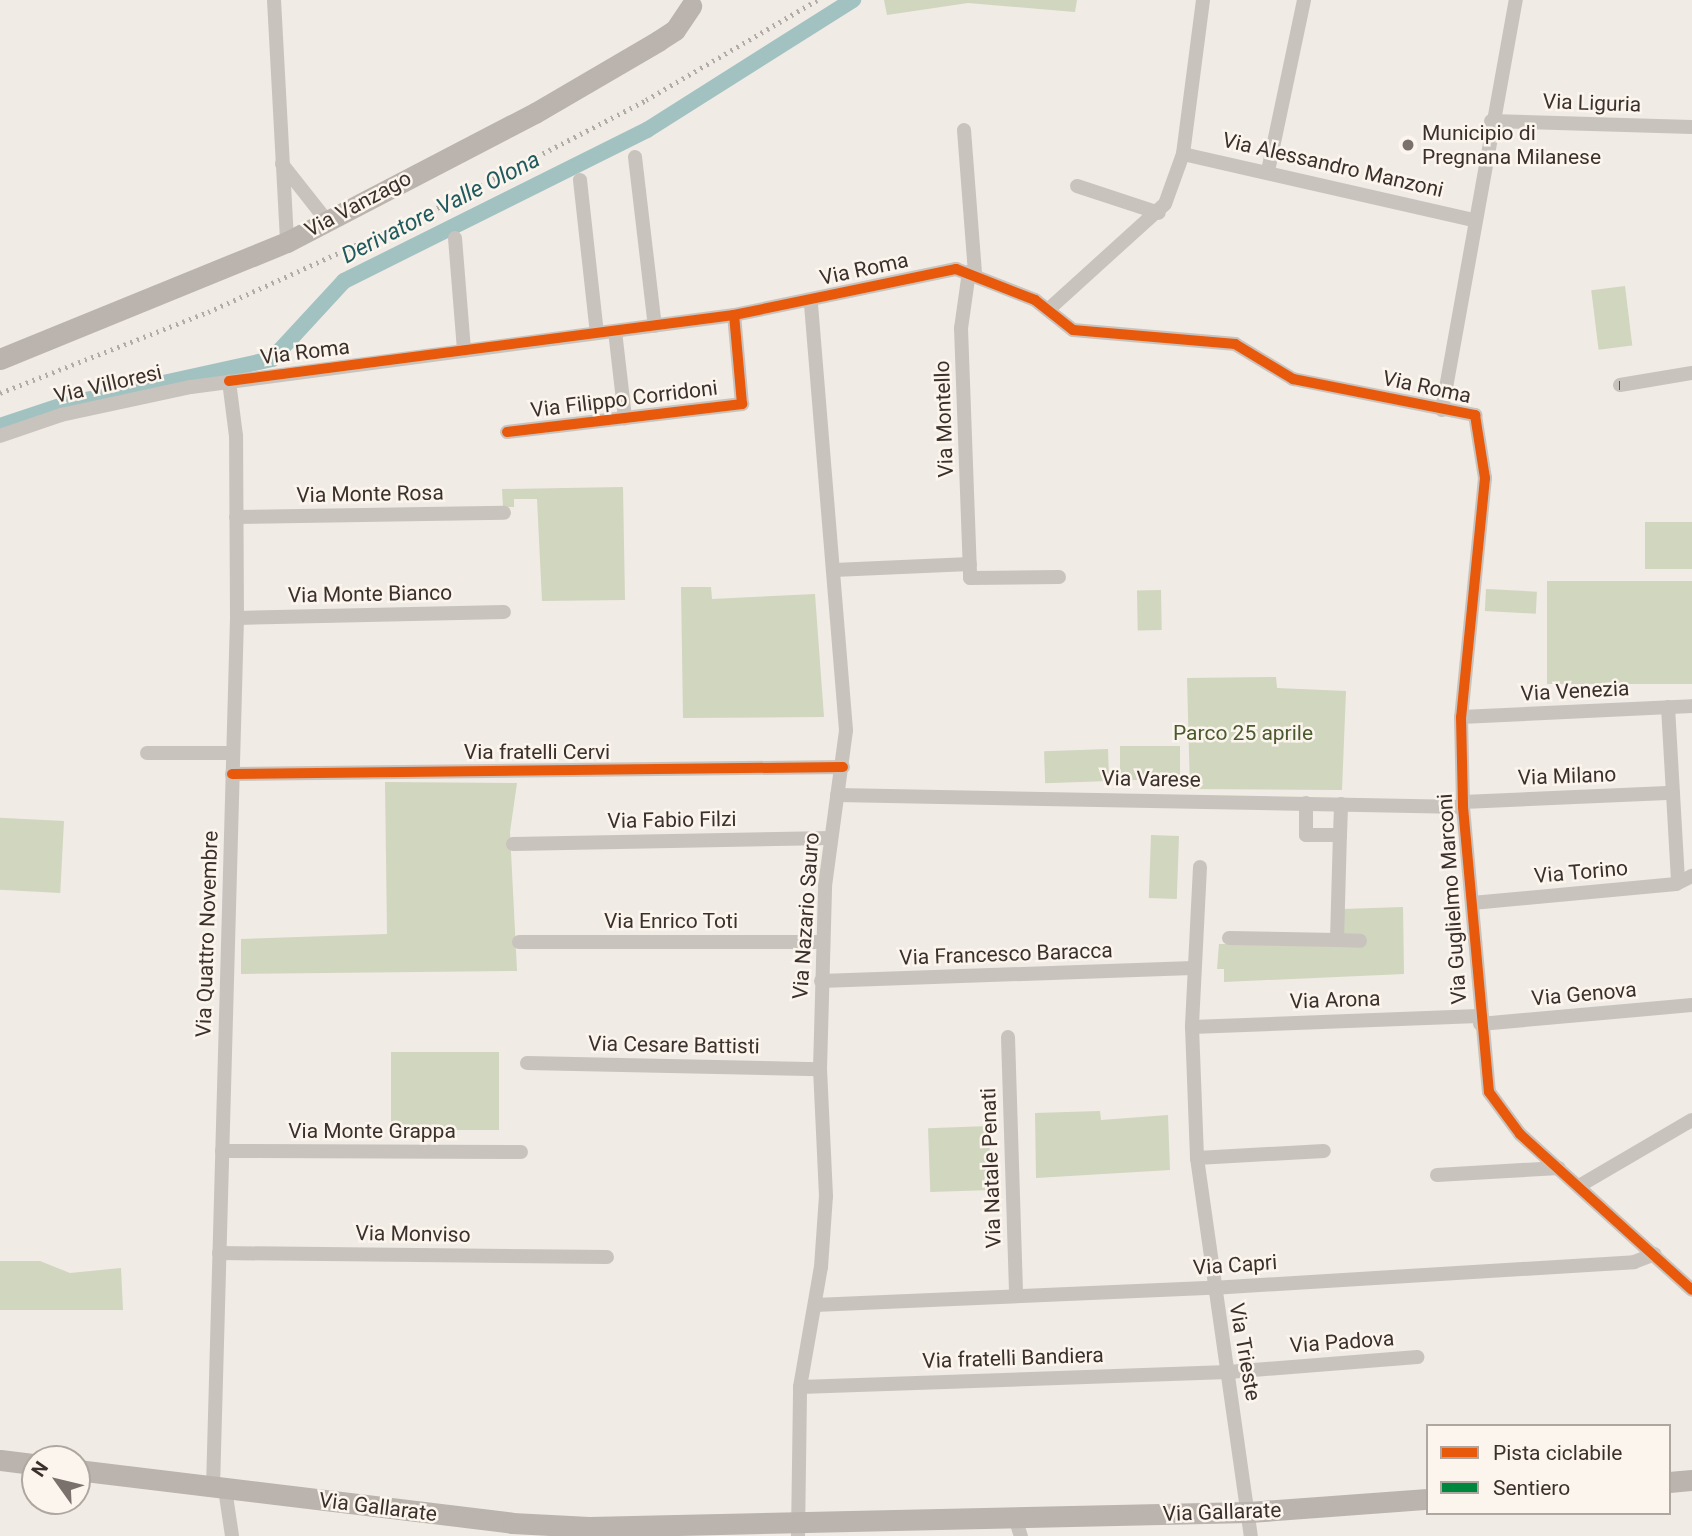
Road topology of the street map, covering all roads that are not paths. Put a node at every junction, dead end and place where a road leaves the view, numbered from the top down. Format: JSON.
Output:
{"nodes":[{"id":1,"x":274,"y":0,"type":"edge"},
{"id":2,"x":1203,"y":0,"type":"edge"},
{"id":3,"x":1304,"y":0,"type":"edge"},
{"id":4,"x":1516,"y":0,"type":"edge"},
{"id":5,"x":691,"y":3,"type":"edge"},
{"id":6,"x":1491,"y":121,"type":"junction"},
{"id":7,"x":1692,"y":127,"type":"edge"},
{"id":8,"x":964,"y":130,"type":"dead end"},
{"id":9,"x":1183,"y":153,"type":"junction"},
{"id":10,"x":635,"y":158,"type":"dead end"},
{"id":11,"x":281,"y":163,"type":"junction"},
{"id":12,"x":1268,"y":171,"type":"junction"},
{"id":13,"x":580,"y":180,"type":"dead end"},
{"id":14,"x":1077,"y":186,"type":"dead end"},
{"id":15,"x":1159,"y":213,"type":"junction"},
{"id":16,"x":1473,"y":220,"type":"junction"},
{"id":17,"x":327,"y":221,"type":"junction"},
{"id":18,"x":455,"y":238,"type":"dead end"},
{"id":19,"x":287,"y":242,"type":"junction"},
{"id":20,"x":972,"y":273,"type":"junction"},
{"id":21,"x":811,"y":300,"type":"junction"},
{"id":22,"x":1049,"y":309,"type":"junction"},
{"id":23,"x":734,"y":315,"type":"junction"},
{"id":24,"x":655,"y":326,"type":"junction"},
{"id":25,"x":615,"y":331,"type":"junction"},
{"id":26,"x":597,"y":334,"type":"junction"},
{"id":27,"x":464,"y":351,"type":"junction"},
{"id":28,"x":0,"y":359,"type":"edge"},
{"id":29,"x":1692,"y":373,"type":"edge"},
{"id":30,"x":229,"y":381,"type":"junction"},
{"id":31,"x":1620,"y":385,"type":"dead end"},
{"id":32,"x":1442,"y":410,"type":"junction"},
{"id":33,"x":625,"y":418,"type":"junction"},
{"id":34,"x":1479,"y":420,"type":"joint"},
{"id":35,"x":507,"y":432,"type":"dead end"},
{"id":36,"x":0,"y":436,"type":"edge"},
{"id":37,"x":504,"y":513,"type":"dead end"},
{"id":38,"x":236,"y":517,"type":"junction"},
{"id":39,"x":970,"y":564,"type":"junction"},
{"id":40,"x":834,"y":570,"type":"junction"},
{"id":41,"x":1059,"y":577,"type":"dead end"},
{"id":42,"x":504,"y":611,"type":"dead end"},
{"id":43,"x":237,"y":618,"type":"junction"},
{"id":44,"x":1692,"y":706,"type":"edge"},
{"id":45,"x":1668,"y":707,"type":"junction"},
{"id":46,"x":1461,"y":717,"type":"junction"},
{"id":47,"x":147,"y":753,"type":"dead end"},
{"id":48,"x":233,"y":753,"type":"junction"},
{"id":49,"x":843,"y":767,"type":"junction"},
{"id":50,"x":232,"y":774,"type":"junction"},
{"id":51,"x":1673,"y":793,"type":"junction"},
{"id":52,"x":837,"y":795,"type":"junction"},
{"id":53,"x":1306,"y":803,"type":"junction"},
{"id":54,"x":1340,"y":804,"type":"junction"},
{"id":55,"x":1463,"y":804,"type":"junction"},
{"id":56,"x":1340,"y":835,"type":"junction"},
{"id":57,"x":831,"y":838,"type":"junction"},
{"id":58,"x":513,"y":844,"type":"dead end"},
{"id":59,"x":1200,"y":867,"type":"dead end"},
{"id":60,"x":1685,"y":879,"type":"edge"},
{"id":61,"x":1472,"y":903,"type":"junction"},
{"id":62,"x":1229,"y":938,"type":"dead end"},
{"id":63,"x":1337,"y":940,"type":"junction"},
{"id":64,"x":1360,"y":941,"type":"dead end"},
{"id":65,"x":519,"y":942,"type":"dead end"},
{"id":66,"x":822,"y":942,"type":"junction"},
{"id":67,"x":1193,"y":968,"type":"junction"},
{"id":68,"x":821,"y":981,"type":"junction"},
{"id":69,"x":1692,"y":1005,"type":"edge"},
{"id":70,"x":1480,"y":1020,"type":"junction"},
{"id":71,"x":1192,"y":1027,"type":"junction"},
{"id":72,"x":1008,"y":1037,"type":"dead end"},
{"id":73,"x":527,"y":1063,"type":"dead end"},
{"id":74,"x":820,"y":1069,"type":"junction"},
{"id":75,"x":1692,"y":1120,"type":"edge"},
{"id":76,"x":222,"y":1151,"type":"junction"},
{"id":77,"x":1324,"y":1151,"type":"dead end"},
{"id":78,"x":521,"y":1152,"type":"dead end"},
{"id":79,"x":1198,"y":1158,"type":"junction"},
{"id":80,"x":1559,"y":1168,"type":"junction"},
{"id":81,"x":1437,"y":1175,"type":"dead end"},
{"id":82,"x":1579,"y":1186,"type":"junction"},
{"id":83,"x":219,"y":1253,"type":"junction"},
{"id":84,"x":1655,"y":1254,"type":"junction"},
{"id":85,"x":607,"y":1257,"type":"dead end"},
{"id":86,"x":1212,"y":1288,"type":"junction"},
{"id":87,"x":1692,"y":1290,"type":"edge"},
{"id":88,"x":1016,"y":1296,"type":"junction"},
{"id":89,"x":816,"y":1305,"type":"junction"},
{"id":90,"x":1417,"y":1357,"type":"dead end"},
{"id":91,"x":1228,"y":1372,"type":"junction"},
{"id":92,"x":800,"y":1387,"type":"junction"},
{"id":93,"x":0,"y":1460,"type":"edge"},
{"id":94,"x":21,"y":1462,"type":"edge"},
{"id":95,"x":91,"y":1472,"type":"edge"},
{"id":96,"x":1692,"y":1480,"type":"edge"},
{"id":97,"x":1671,"y":1482,"type":"edge"},
{"id":98,"x":219,"y":1488,"type":"junction"},
{"id":99,"x":1426,"y":1499,"type":"edge"},
{"id":100,"x":1249,"y":1512,"type":"junction"},
{"id":101,"x":1018,"y":1527,"type":"edge"},
{"id":102,"x":797,"y":1529,"type":"edge"},
{"id":103,"x":232,"y":1536,"type":"edge"},
{"id":104,"x":1251,"y":1536,"type":"edge"}],
"edges":[{"from":1,"to":11,"type":"street"},
{"from":2,"to":9,"type":"street"},
{"from":3,"to":12,"type":"street"},
{"from":4,"to":6,"type":"street"},
{"from":5,"to":17,"type":"street","name":"Via Vanzago"},
{"from":6,"to":7,"type":"street","name":"Via Liguria"},
{"from":6,"to":16,"type":"street"},
{"from":8,"to":20,"type":"street","name":"Via Montello"},
{"from":9,"to":12,"type":"street","name":"Via Alessandro Manzoni"},
{"from":9,"to":15,"type":"street"},
{"from":10,"to":24,"type":"street"},
{"from":11,"to":17,"type":"street"},
{"from":11,"to":19,"type":"street"},
{"from":12,"to":16,"type":"street","name":"Via Alessandro Manzoni"},
{"from":13,"to":26,"type":"street"},
{"from":14,"to":15,"type":"street"},
{"from":15,"to":22,"type":"street"},
{"from":16,"to":32,"type":"street"},
{"from":17,"to":19,"type":"street","name":"Via Vanzago"},
{"from":18,"to":27,"type":"street"},
{"from":19,"to":28,"type":"street","name":"Via Vanzago"},
{"from":20,"to":21,"type":"street","name":"Via Roma"},
{"from":20,"to":22,"type":"street","name":"Via Roma"},
{"from":20,"to":39,"type":"street","name":"Via Montello"},
{"from":21,"to":23,"type":"street","name":"Via Roma"},
{"from":21,"to":40,"type":"street","name":"Via Nazario Sauro"},
{"from":22,"to":32,"type":"street","name":"Via Roma"},
{"from":23,"to":24,"type":"street","name":"Via Roma"},
{"from":23,"to":33,"type":"street","name":"Via Filippo Corridoni"},
{"from":24,"to":25,"type":"street","name":"Via Roma"},
{"from":25,"to":26,"type":"street","name":"Via Roma"},
{"from":25,"to":33,"type":"street","name":"Via Filippo Corridoni"},
{"from":26,"to":27,"type":"street","name":"Via Roma"},
{"from":27,"to":30,"type":"street","name":"Via Roma"},
{"from":29,"to":31,"type":"street"},
{"from":30,"to":36,"type":"street","name":"Via Villoresi"},
{"from":30,"to":38,"type":"street","name":"Via Quattro Novembre"},
{"from":32,"to":34,"type":"street","name":"Via Roma"},
{"from":33,"to":35,"type":"street","name":"Via Filippo Corridoni"},
{"from":34,"to":46,"type":"street","name":"Via Guglielmo Marconi"},
{"from":37,"to":38,"type":"street","name":"Via Monte Rosa"},
{"from":38,"to":43,"type":"street","name":"Via Quattro Novembre"},
{"from":39,"to":40,"type":"street"},
{"from":39,"to":41,"type":"street"},
{"from":40,"to":49,"type":"street","name":"Via Nazario Sauro"},
{"from":42,"to":43,"type":"street","name":"Via Monte Bianco"},
{"from":43,"to":48,"type":"street","name":"Via Quattro Novembre"},
{"from":44,"to":45,"type":"street","name":"Via Venezia"},
{"from":45,"to":46,"type":"street","name":"Via Venezia"},
{"from":45,"to":51,"type":"street"},
{"from":46,"to":55,"type":"street","name":"Via Guglielmo Marconi"},
{"from":47,"to":48,"type":"street"},
{"from":48,"to":50,"type":"street","name":"Via Quattro Novembre"},
{"from":49,"to":50,"type":"street","name":"Via fratelli Cervi"},
{"from":49,"to":52,"type":"street","name":"Via Nazario Sauro"},
{"from":50,"to":76,"type":"street","name":"Via Quattro Novembre"},
{"from":51,"to":55,"type":"street","name":"Via Milano"},
{"from":51,"to":60,"type":"street"},
{"from":52,"to":53,"type":"street","name":"Via Varese"},
{"from":52,"to":57,"type":"street","name":"Via Nazario Sauro"},
{"from":53,"to":54,"type":"street","name":"Via Varese"},
{"from":53,"to":56,"type":"street"},
{"from":54,"to":55,"type":"street","name":"Via Varese"},
{"from":54,"to":56,"type":"street"},
{"from":55,"to":61,"type":"street","name":"Via Guglielmo Marconi"},
{"from":56,"to":63,"type":"street"},
{"from":57,"to":58,"type":"street","name":"Via Fabio Filzi"},
{"from":57,"to":66,"type":"street","name":"Via Nazario Sauro"},
{"from":59,"to":67,"type":"street","name":"Via Trieste"},
{"from":60,"to":61,"type":"street","name":"Via Torino"},
{"from":61,"to":70,"type":"street","name":"Via Guglielmo Marconi"},
{"from":62,"to":63,"type":"street"},
{"from":63,"to":64,"type":"street"},
{"from":65,"to":66,"type":"street","name":"Via Enrico Toti"},
{"from":66,"to":68,"type":"street","name":"Via Nazario Sauro"},
{"from":67,"to":68,"type":"street","name":"Via Francesco Baracca"},
{"from":67,"to":71,"type":"street","name":"Via Trieste"},
{"from":68,"to":74,"type":"street","name":"Via Nazario Sauro"},
{"from":69,"to":70,"type":"street","name":"Via Genova"},
{"from":70,"to":71,"type":"street","name":"Via Arona"},
{"from":70,"to":80,"type":"street","name":"Via Guglielmo Marconi"},
{"from":71,"to":79,"type":"street","name":"Via Trieste"},
{"from":72,"to":88,"type":"street","name":"Via Natale Penati"},
{"from":73,"to":74,"type":"street","name":"Via Cesare Battisti"},
{"from":74,"to":89,"type":"street","name":"Via Nazario Sauro"},
{"from":75,"to":82,"type":"street"},
{"from":76,"to":78,"type":"street","name":"Via Monte Grappa"},
{"from":76,"to":83,"type":"street","name":"Via Quattro Novembre"},
{"from":77,"to":79,"type":"street"},
{"from":79,"to":86,"type":"street","name":"Via Trieste"},
{"from":80,"to":81,"type":"street"},
{"from":80,"to":82,"type":"street","name":"Via Guglielmo Marconi"},
{"from":82,"to":84,"type":"street","name":"Via Guglielmo Marconi"},
{"from":83,"to":85,"type":"street","name":"Via Monviso"},
{"from":83,"to":98,"type":"street","name":"Via Quattro Novembre"},
{"from":84,"to":86,"type":"street","name":"Via Capri"},
{"from":84,"to":87,"type":"street","name":"Via Guglielmo Marconi"},
{"from":86,"to":88,"type":"street","name":"Via Capri"},
{"from":86,"to":91,"type":"street","name":"Via Trieste"},
{"from":88,"to":89,"type":"street","name":"Via Capri"},
{"from":89,"to":92,"type":"street","name":"Via Nazario Sauro"},
{"from":90,"to":91,"type":"street","name":"Via Padova"},
{"from":91,"to":92,"type":"street","name":"Via fratelli Bandiera"},
{"from":91,"to":100,"type":"street","name":"Via Trieste"},
{"from":92,"to":102,"type":"street","name":"Via Nazario Sauro"},
{"from":93,"to":94,"type":"street"},
{"from":95,"to":98,"type":"street","name":"Via Gallarate"},
{"from":96,"to":97,"type":"street"},
{"from":98,"to":102,"type":"street","name":"Via Gallarate"},
{"from":98,"to":103,"type":"street","name":"Via Quattro Novembre"},
{"from":99,"to":100,"type":"street","name":"Via Gallarate"},
{"from":100,"to":101,"type":"street","name":"Via Gallarate"},
{"from":100,"to":104,"type":"street","name":"Via Trieste"},
{"from":101,"to":102,"type":"street","name":"Via Gallarate"}]}
